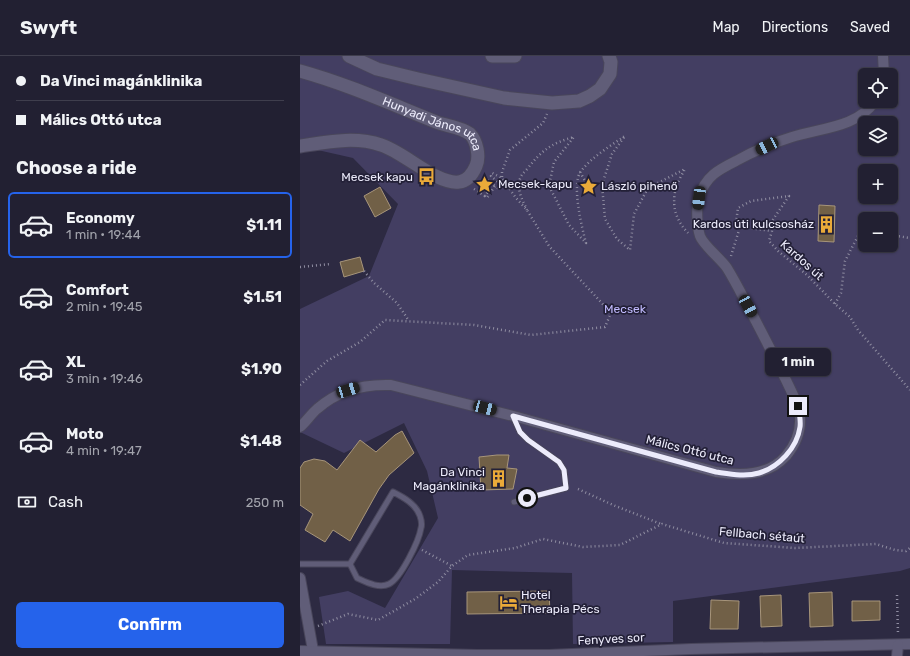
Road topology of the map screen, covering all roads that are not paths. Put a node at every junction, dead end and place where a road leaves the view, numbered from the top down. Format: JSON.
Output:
{"nodes":[{"id":1,"x":349,"y":56,"type":"edge"},
{"id":2,"x":492,"y":56,"type":"edge"},
{"id":3,"x":515,"y":56,"type":"edge"},
{"id":4,"x":609,"y":56,"type":"edge"},
{"id":5,"x":883,"y":56,"type":"edge"},
{"id":6,"x":884,"y":68,"type":"edge"},
{"id":7,"x":300,"y":70,"type":"edge"},
{"id":8,"x":870,"y":108,"type":"edge"},
{"id":9,"x":300,"y":146,"type":"edge"},
{"id":10,"x":513,"y":416,"type":"junction"},
{"id":11,"x":300,"y":427,"type":"edge"},
{"id":12,"x":514,"y":502,"type":"dead end"},
{"id":13,"x":300,"y":564,"type":"edge"},
{"id":14,"x":350,"y":564,"type":"junction"},
{"id":15,"x":300,"y":578,"type":"edge"},
{"id":16,"x":910,"y":644,"type":"edge"},
{"id":17,"x":898,"y":645,"type":"junction"},
{"id":18,"x":300,"y":651,"type":"edge"},
{"id":19,"x":691,"y":652,"type":"edge"},
{"id":20,"x":314,"y":654,"type":"edge"},
{"id":21,"x":478,"y":656,"type":"edge"},
{"id":22,"x":897,"y":656,"type":"edge"}],
"edges":[{"from":1,"to":4,"type":"street"},
{"from":2,"to":3,"type":"street"},
{"from":5,"to":6,"type":"street"},
{"from":7,"to":9,"type":"street","name":"Hunyadi János utca"},
{"from":8,"to":10,"type":"street","name":"Málics Ottó utca"},
{"from":10,"to":11,"type":"street","name":"Málics Ottó utca"},
{"from":10,"to":12,"type":"lane"},
{"from":13,"to":14,"type":"lane"},
{"from":14,"to":14,"type":"lane"},
{"from":15,"to":20,"type":"street"},
{"from":16,"to":17,"type":"street","name":"Fenyves sor"},
{"from":17,"to":19,"type":"street","name":"Fenyves sor"},
{"from":17,"to":22,"type":"street"},
{"from":18,"to":20,"type":"street","name":"Fenyves sor"},
{"from":19,"to":21,"type":"street","name":"Fenyves sor"},
{"from":20,"to":21,"type":"street","name":"Fenyves sor"}]}
